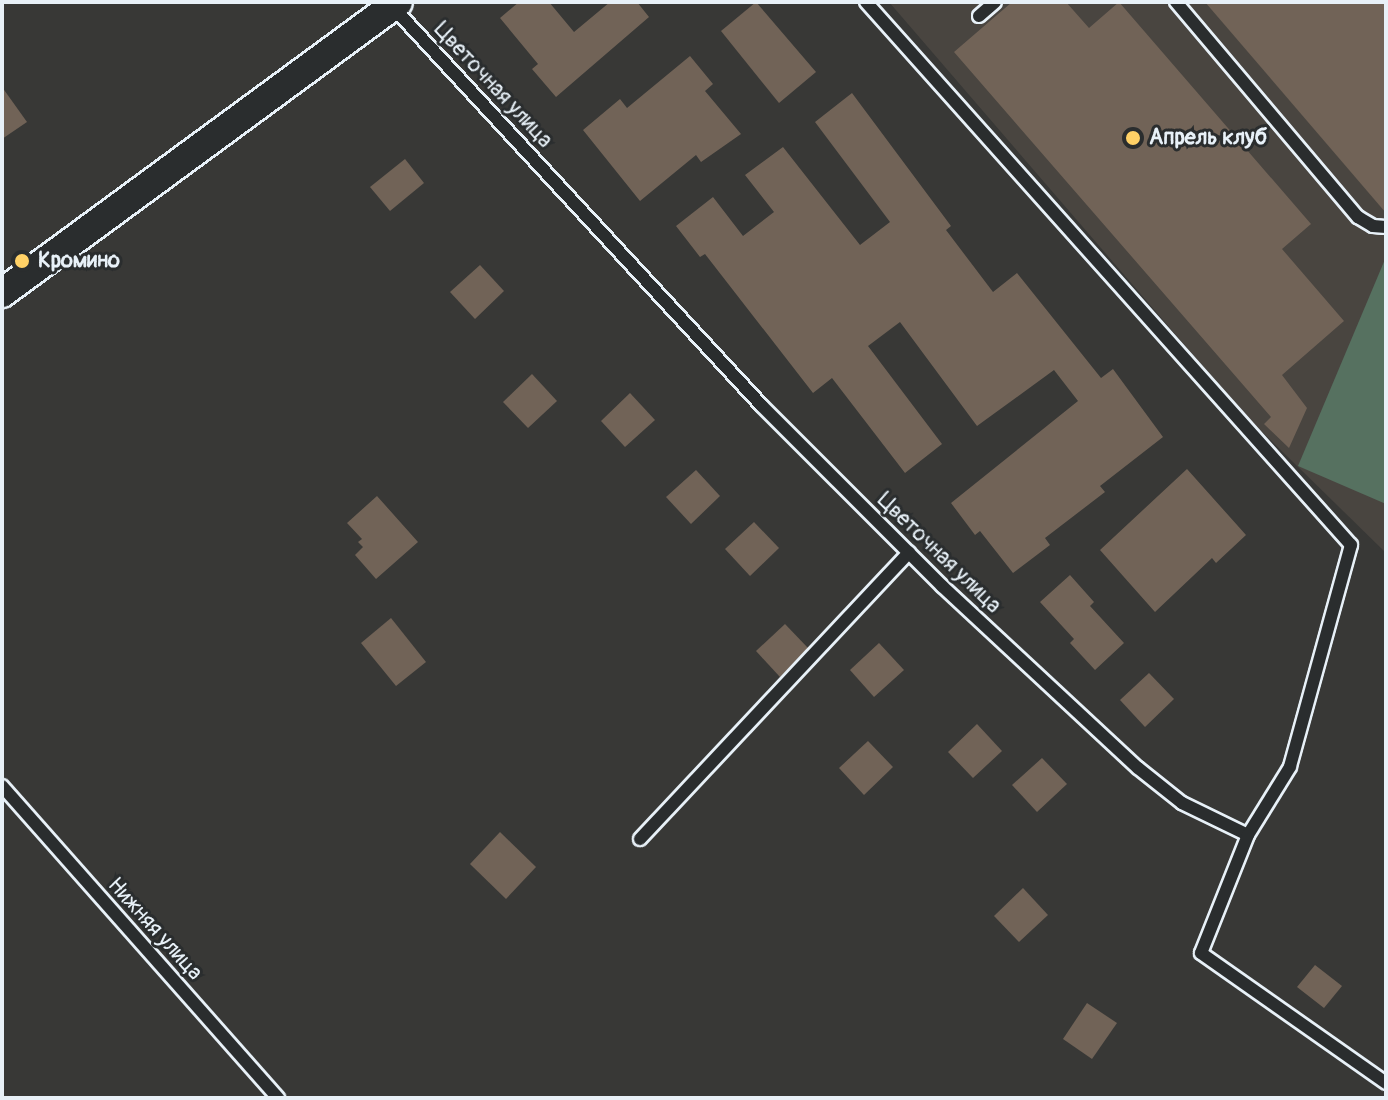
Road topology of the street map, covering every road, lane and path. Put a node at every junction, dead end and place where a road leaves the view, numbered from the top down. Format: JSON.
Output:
{"nodes":[{"id":1,"x":866,"y":2,"type":"edge"},
{"id":2,"x":995,"y":2,"type":"edge"},
{"id":3,"x":1176,"y":2,"type":"edge"},
{"id":4,"x":395,"y":4,"type":"edge"},
{"id":5,"x":979,"y":16,"type":"dead end"},
{"id":6,"x":1386,"y":227,"type":"edge"},
{"id":7,"x":2,"y":293,"type":"edge"},
{"id":8,"x":909,"y":553,"type":"junction"},
{"id":9,"x":2,"y":786,"type":"edge"},
{"id":10,"x":1248,"y":835,"type":"junction"},
{"id":11,"x":640,"y":839,"type":"dead end"},
{"id":12,"x":1386,"y":1083,"type":"edge"},
{"id":13,"x":278,"y":1098,"type":"edge"}],
"edges":[{"from":1,"to":10,"type":"lane"},
{"from":2,"to":5,"type":"lane"},
{"from":3,"to":6,"type":"lane"},
{"from":4,"to":7,"type":"street"},
{"from":4,"to":8,"type":"lane","name":"Цветочная улица"},
{"from":8,"to":10,"type":"lane","name":"Цветочная улица"},
{"from":8,"to":11,"type":"lane"},
{"from":9,"to":13,"type":"lane","name":"Нижняя улица"},
{"from":10,"to":12,"type":"lane"}]}
